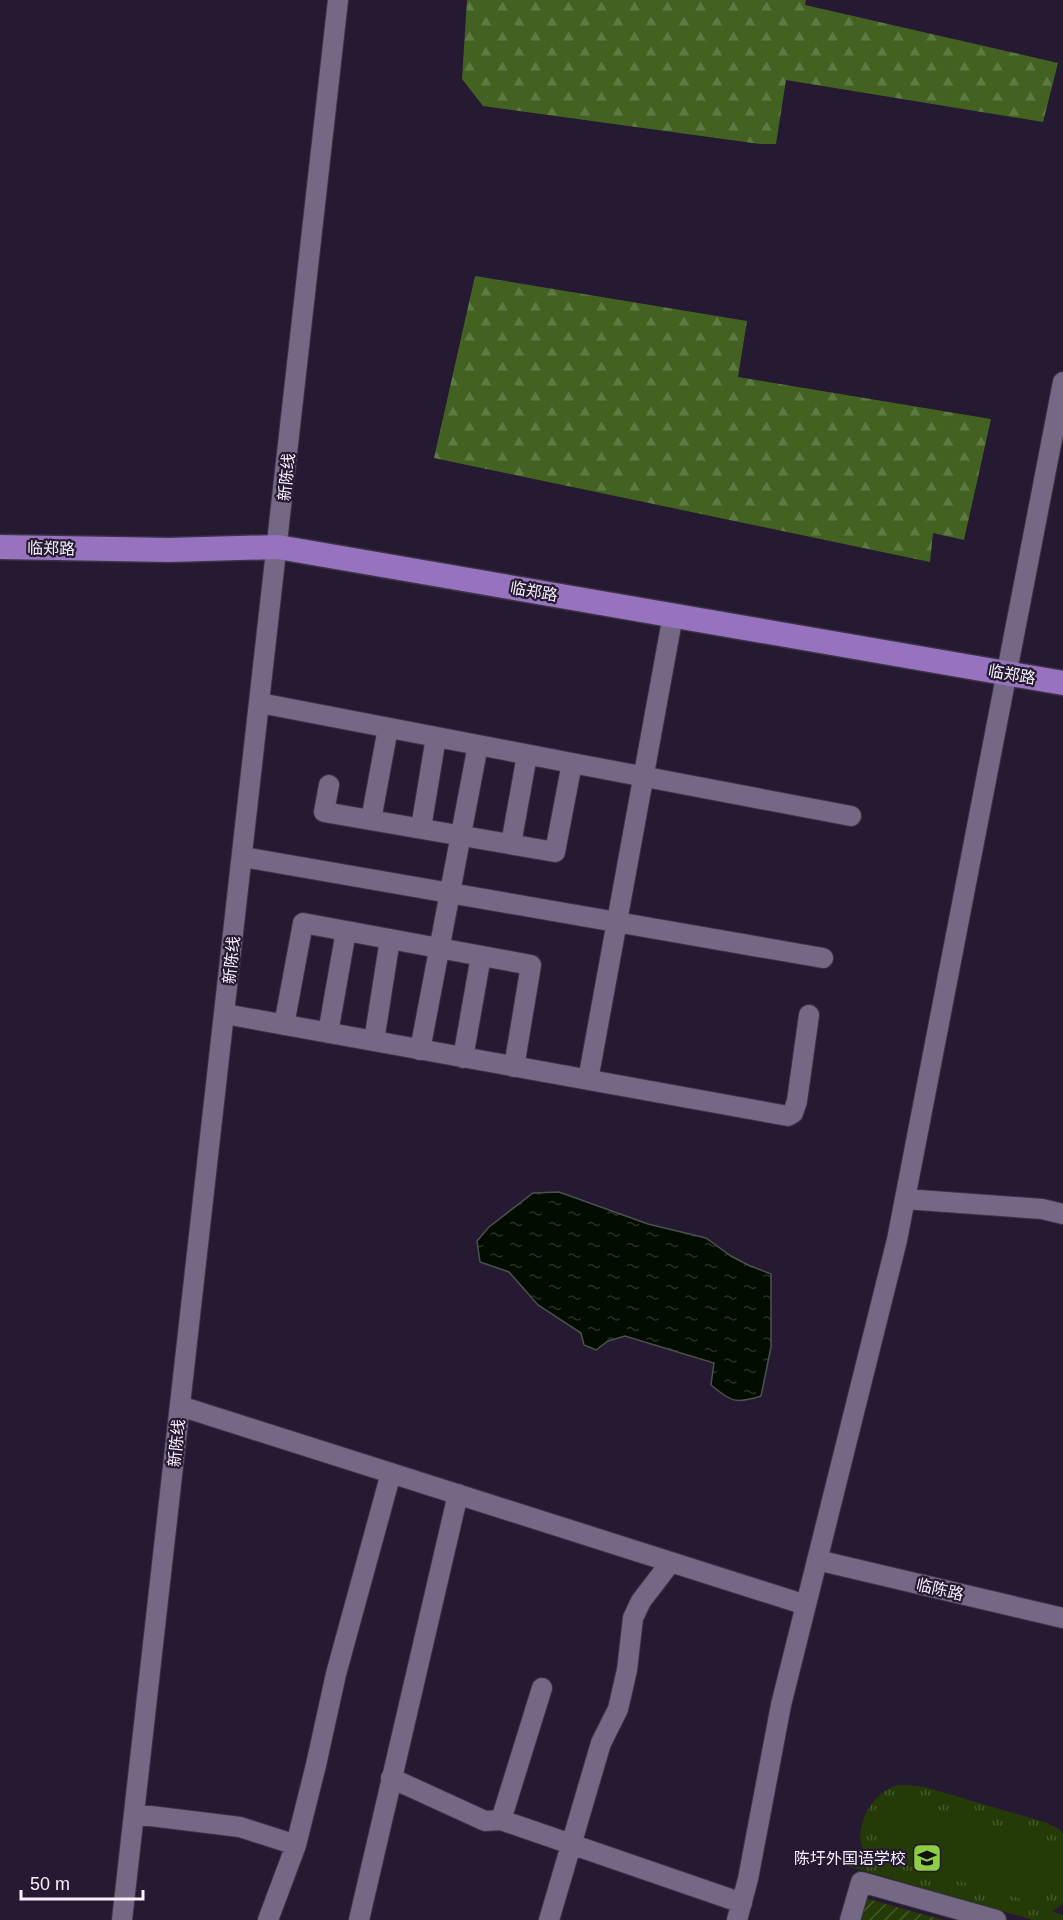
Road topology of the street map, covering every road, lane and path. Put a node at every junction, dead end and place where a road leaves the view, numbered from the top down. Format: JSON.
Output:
{"nodes":[{"id":1,"x":338,"y":0,"type":"edge"},
{"id":2,"x":1063,"y":382,"type":"edge"},
{"id":3,"x":0,"y":547,"type":"edge"},
{"id":4,"x":278,"y":547,"type":"junction"},
{"id":5,"x":673,"y":615,"type":"junction"},
{"id":6,"x":1008,"y":673,"type":"junction"},
{"id":7,"x":1063,"y":683,"type":"edge"},
{"id":8,"x":260,"y":703,"type":"junction"},
{"id":9,"x":388,"y":728,"type":"junction"},
{"id":10,"x":436,"y":737,"type":"junction"},
{"id":11,"x":478,"y":745,"type":"junction"},
{"id":12,"x":527,"y":755,"type":"junction"},
{"id":13,"x":572,"y":763,"type":"junction"},
{"id":14,"x":643,"y":777,"type":"junction"},
{"id":15,"x":329,"y":785,"type":"dead end"},
{"id":16,"x":851,"y":816,"type":"dead end"},
{"id":17,"x":371,"y":820,"type":"junction"},
{"id":18,"x":421,"y":828,"type":"junction"},
{"id":19,"x":461,"y":836,"type":"junction"},
{"id":20,"x":511,"y":844,"type":"junction"},
{"id":21,"x":243,"y":857,"type":"junction"},
{"id":22,"x":450,"y":893,"type":"junction"},
{"id":23,"x":617,"y":921,"type":"junction"},
{"id":24,"x":346,"y":932,"type":"junction"},
{"id":25,"x":390,"y":939,"type":"junction"},
{"id":26,"x":439,"y":948,"type":"junction"},
{"id":27,"x":481,"y":956,"type":"junction"},
{"id":28,"x":823,"y":958,"type":"dead end"},
{"id":29,"x":225,"y":1014,"type":"junction"},
{"id":30,"x":809,"y":1015,"type":"dead end"},
{"id":31,"x":284,"y":1025,"type":"junction"},
{"id":32,"x":328,"y":1033,"type":"junction"},
{"id":33,"x":374,"y":1041,"type":"junction"},
{"id":34,"x":420,"y":1050,"type":"junction"},
{"id":35,"x":463,"y":1058,"type":"junction"},
{"id":36,"x":514,"y":1067,"type":"junction"},
{"id":37,"x":588,"y":1080,"type":"junction"},
{"id":38,"x":904,"y":1199,"type":"junction"},
{"id":39,"x":1063,"y":1214,"type":"edge"},
{"id":40,"x":180,"y":1406,"type":"junction"},
{"id":41,"x":391,"y":1473,"type":"junction"},
{"id":42,"x":458,"y":1494,"type":"junction"},
{"id":43,"x":817,"y":1560,"type":"junction"},
{"id":44,"x":671,"y":1562,"type":"junction"},
{"id":45,"x":806,"y":1605,"type":"junction"},
{"id":46,"x":1063,"y":1618,"type":"edge"},
{"id":47,"x":542,"y":1688,"type":"dead end"},
{"id":48,"x":391,"y":1778,"type":"junction"},
{"id":49,"x":134,"y":1814,"type":"junction"},
{"id":50,"x":501,"y":1820,"type":"junction"},
{"id":51,"x":296,"y":1845,"type":"junction"},
{"id":52,"x":570,"y":1845,"type":"junction"},
{"id":53,"x":739,"y":1912,"type":"edge"},
{"id":54,"x":122,"y":1920,"type":"edge"},
{"id":55,"x":268,"y":1920,"type":"edge"},
{"id":56,"x":359,"y":1920,"type":"edge"},
{"id":57,"x":549,"y":1920,"type":"edge"},
{"id":58,"x":850,"y":1920,"type":"edge"},
{"id":59,"x":996,"y":1920,"type":"edge"}],
"edges":[{"from":1,"to":4,"type":"street","name":"新陈线"},
{"from":2,"to":6,"type":"street"},
{"from":3,"to":4,"type":"main road","name":"临郑路"},
{"from":4,"to":5,"type":"main road","name":"临郑路"},
{"from":4,"to":8,"type":"street","name":"新陈线"},
{"from":5,"to":6,"type":"main road","name":"临郑路"},
{"from":5,"to":14,"type":"street"},
{"from":6,"to":7,"type":"main road","name":"临郑路"},
{"from":6,"to":38,"type":"street"},
{"from":8,"to":9,"type":"street"},
{"from":8,"to":21,"type":"street","name":"新陈线"},
{"from":9,"to":10,"type":"street"},
{"from":9,"to":17,"type":"street"},
{"from":10,"to":11,"type":"street"},
{"from":10,"to":18,"type":"street"},
{"from":11,"to":12,"type":"street"},
{"from":11,"to":19,"type":"street"},
{"from":12,"to":13,"type":"street"},
{"from":12,"to":20,"type":"street"},
{"from":13,"to":14,"type":"street"},
{"from":13,"to":20,"type":"street"},
{"from":14,"to":16,"type":"street"},
{"from":14,"to":23,"type":"street"},
{"from":15,"to":17,"type":"street"},
{"from":17,"to":18,"type":"street"},
{"from":18,"to":19,"type":"street"},
{"from":19,"to":20,"type":"street"},
{"from":19,"to":22,"type":"street"},
{"from":21,"to":22,"type":"street"},
{"from":21,"to":29,"type":"street","name":"新陈线"},
{"from":22,"to":23,"type":"street"},
{"from":22,"to":26,"type":"street"},
{"from":23,"to":28,"type":"street"},
{"from":23,"to":37,"type":"street"},
{"from":24,"to":25,"type":"street"},
{"from":24,"to":31,"type":"street"},
{"from":24,"to":32,"type":"street"},
{"from":25,"to":26,"type":"street"},
{"from":25,"to":33,"type":"street"},
{"from":26,"to":27,"type":"street"},
{"from":26,"to":34,"type":"street"},
{"from":27,"to":35,"type":"street"},
{"from":27,"to":36,"type":"street"},
{"from":29,"to":31,"type":"street"},
{"from":29,"to":40,"type":"street","name":"新陈线"},
{"from":30,"to":37,"type":"street"},
{"from":31,"to":32,"type":"street"},
{"from":32,"to":33,"type":"street"},
{"from":33,"to":34,"type":"street"},
{"from":34,"to":35,"type":"street"},
{"from":35,"to":36,"type":"street"},
{"from":36,"to":37,"type":"street"},
{"from":38,"to":39,"type":"street"},
{"from":38,"to":43,"type":"street"},
{"from":40,"to":41,"type":"street"},
{"from":40,"to":49,"type":"street","name":"新陈线"},
{"from":41,"to":42,"type":"street"},
{"from":41,"to":51,"type":"street"},
{"from":42,"to":44,"type":"street"},
{"from":42,"to":48,"type":"street"},
{"from":43,"to":45,"type":"street"},
{"from":43,"to":46,"type":"street","name":"临陈路"},
{"from":44,"to":45,"type":"street"},
{"from":44,"to":52,"type":"street"},
{"from":45,"to":53,"type":"street"},
{"from":47,"to":50,"type":"street"},
{"from":48,"to":50,"type":"street"},
{"from":48,"to":56,"type":"street"},
{"from":49,"to":51,"type":"street"},
{"from":49,"to":54,"type":"street","name":"新陈线"},
{"from":50,"to":52,"type":"street"},
{"from":51,"to":55,"type":"street"},
{"from":52,"to":53,"type":"street"},
{"from":52,"to":57,"type":"street"},
{"from":58,"to":59,"type":"street"}]}
